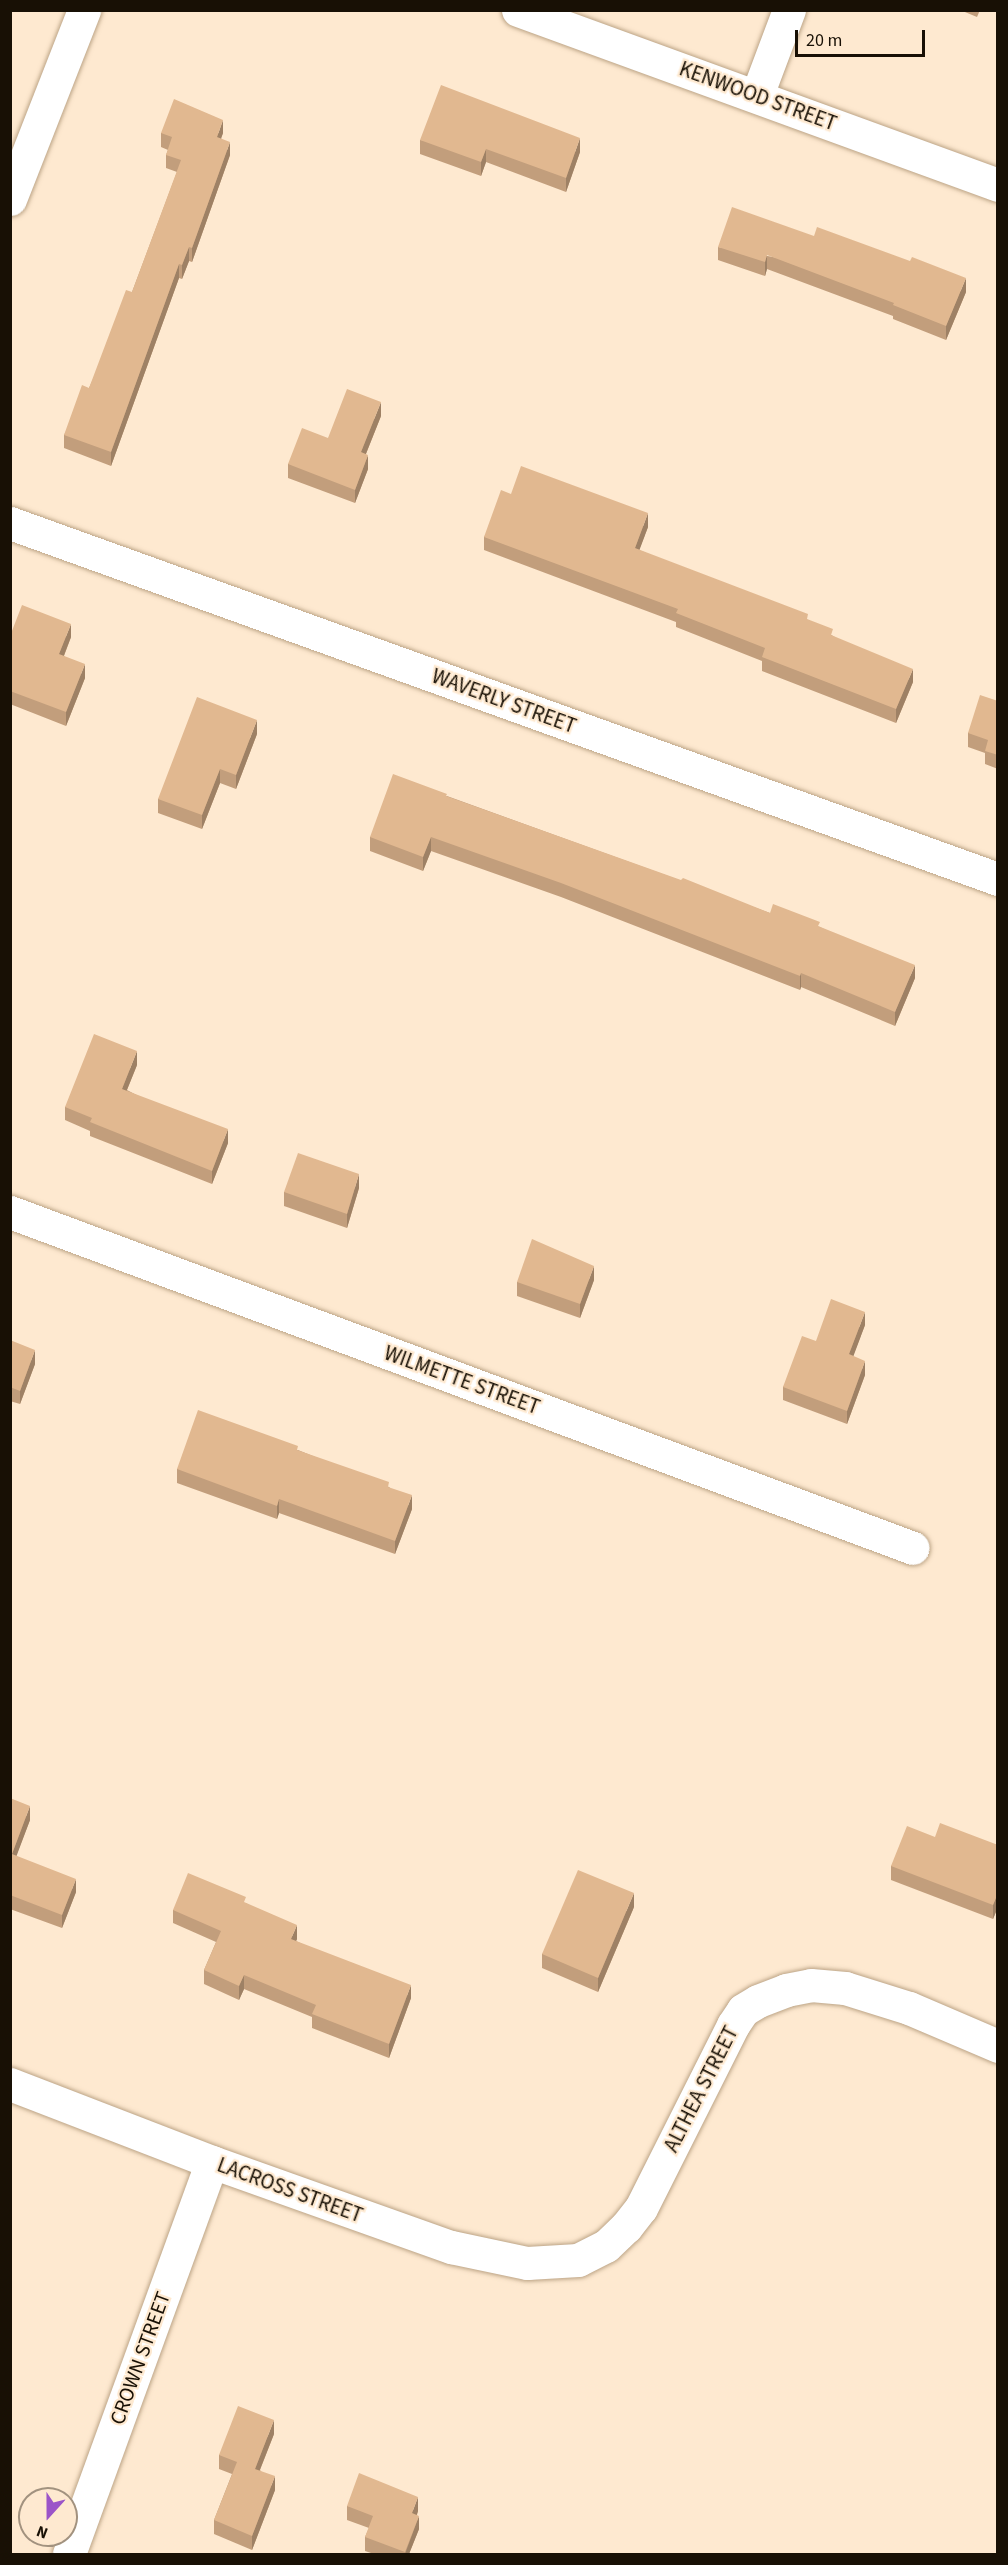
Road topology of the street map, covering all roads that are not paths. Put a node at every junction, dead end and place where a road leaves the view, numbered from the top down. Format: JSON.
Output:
{"nodes":[{"id":1,"x":84,"y":10,"type":"edge"},
{"id":2,"x":518,"y":10,"type":"edge"},
{"id":3,"x":789,"y":10,"type":"edge"},
{"id":4,"x":758,"y":95,"type":"junction"},
{"id":5,"x":998,"y":185,"type":"edge"},
{"id":6,"x":10,"y":199,"type":"edge"},
{"id":7,"x":10,"y":523,"type":"edge"},
{"id":8,"x":998,"y":879,"type":"edge"},
{"id":9,"x":10,"y":1212,"type":"edge"},
{"id":10,"x":913,"y":1548,"type":"dead end"},
{"id":11,"x":998,"y":2046,"type":"edge"},
{"id":12,"x":10,"y":2084,"type":"edge"},
{"id":13,"x":212,"y":2162,"type":"junction"},
{"id":14,"x":578,"y":2260,"type":"joint"},
{"id":15,"x":69,"y":2554,"type":"edge"}],
"edges":[{"from":1,"to":6,"type":"street"},
{"from":2,"to":4,"type":"street","name":"KENWOOD STREET"},
{"from":3,"to":4,"type":"street"},
{"from":4,"to":5,"type":"street","name":"KENWOOD STREET"},
{"from":7,"to":8,"type":"street","name":"WAVERLY STREET"},
{"from":9,"to":10,"type":"street","name":"WILMETTE STREET"},
{"from":11,"to":14,"type":"street","name":"ALTHEA STREET"},
{"from":12,"to":13,"type":"street","name":"LACROSS STREET"},
{"from":13,"to":14,"type":"street","name":"LACROSS STREET"},
{"from":13,"to":15,"type":"street","name":"CROWN STREET"}]}
